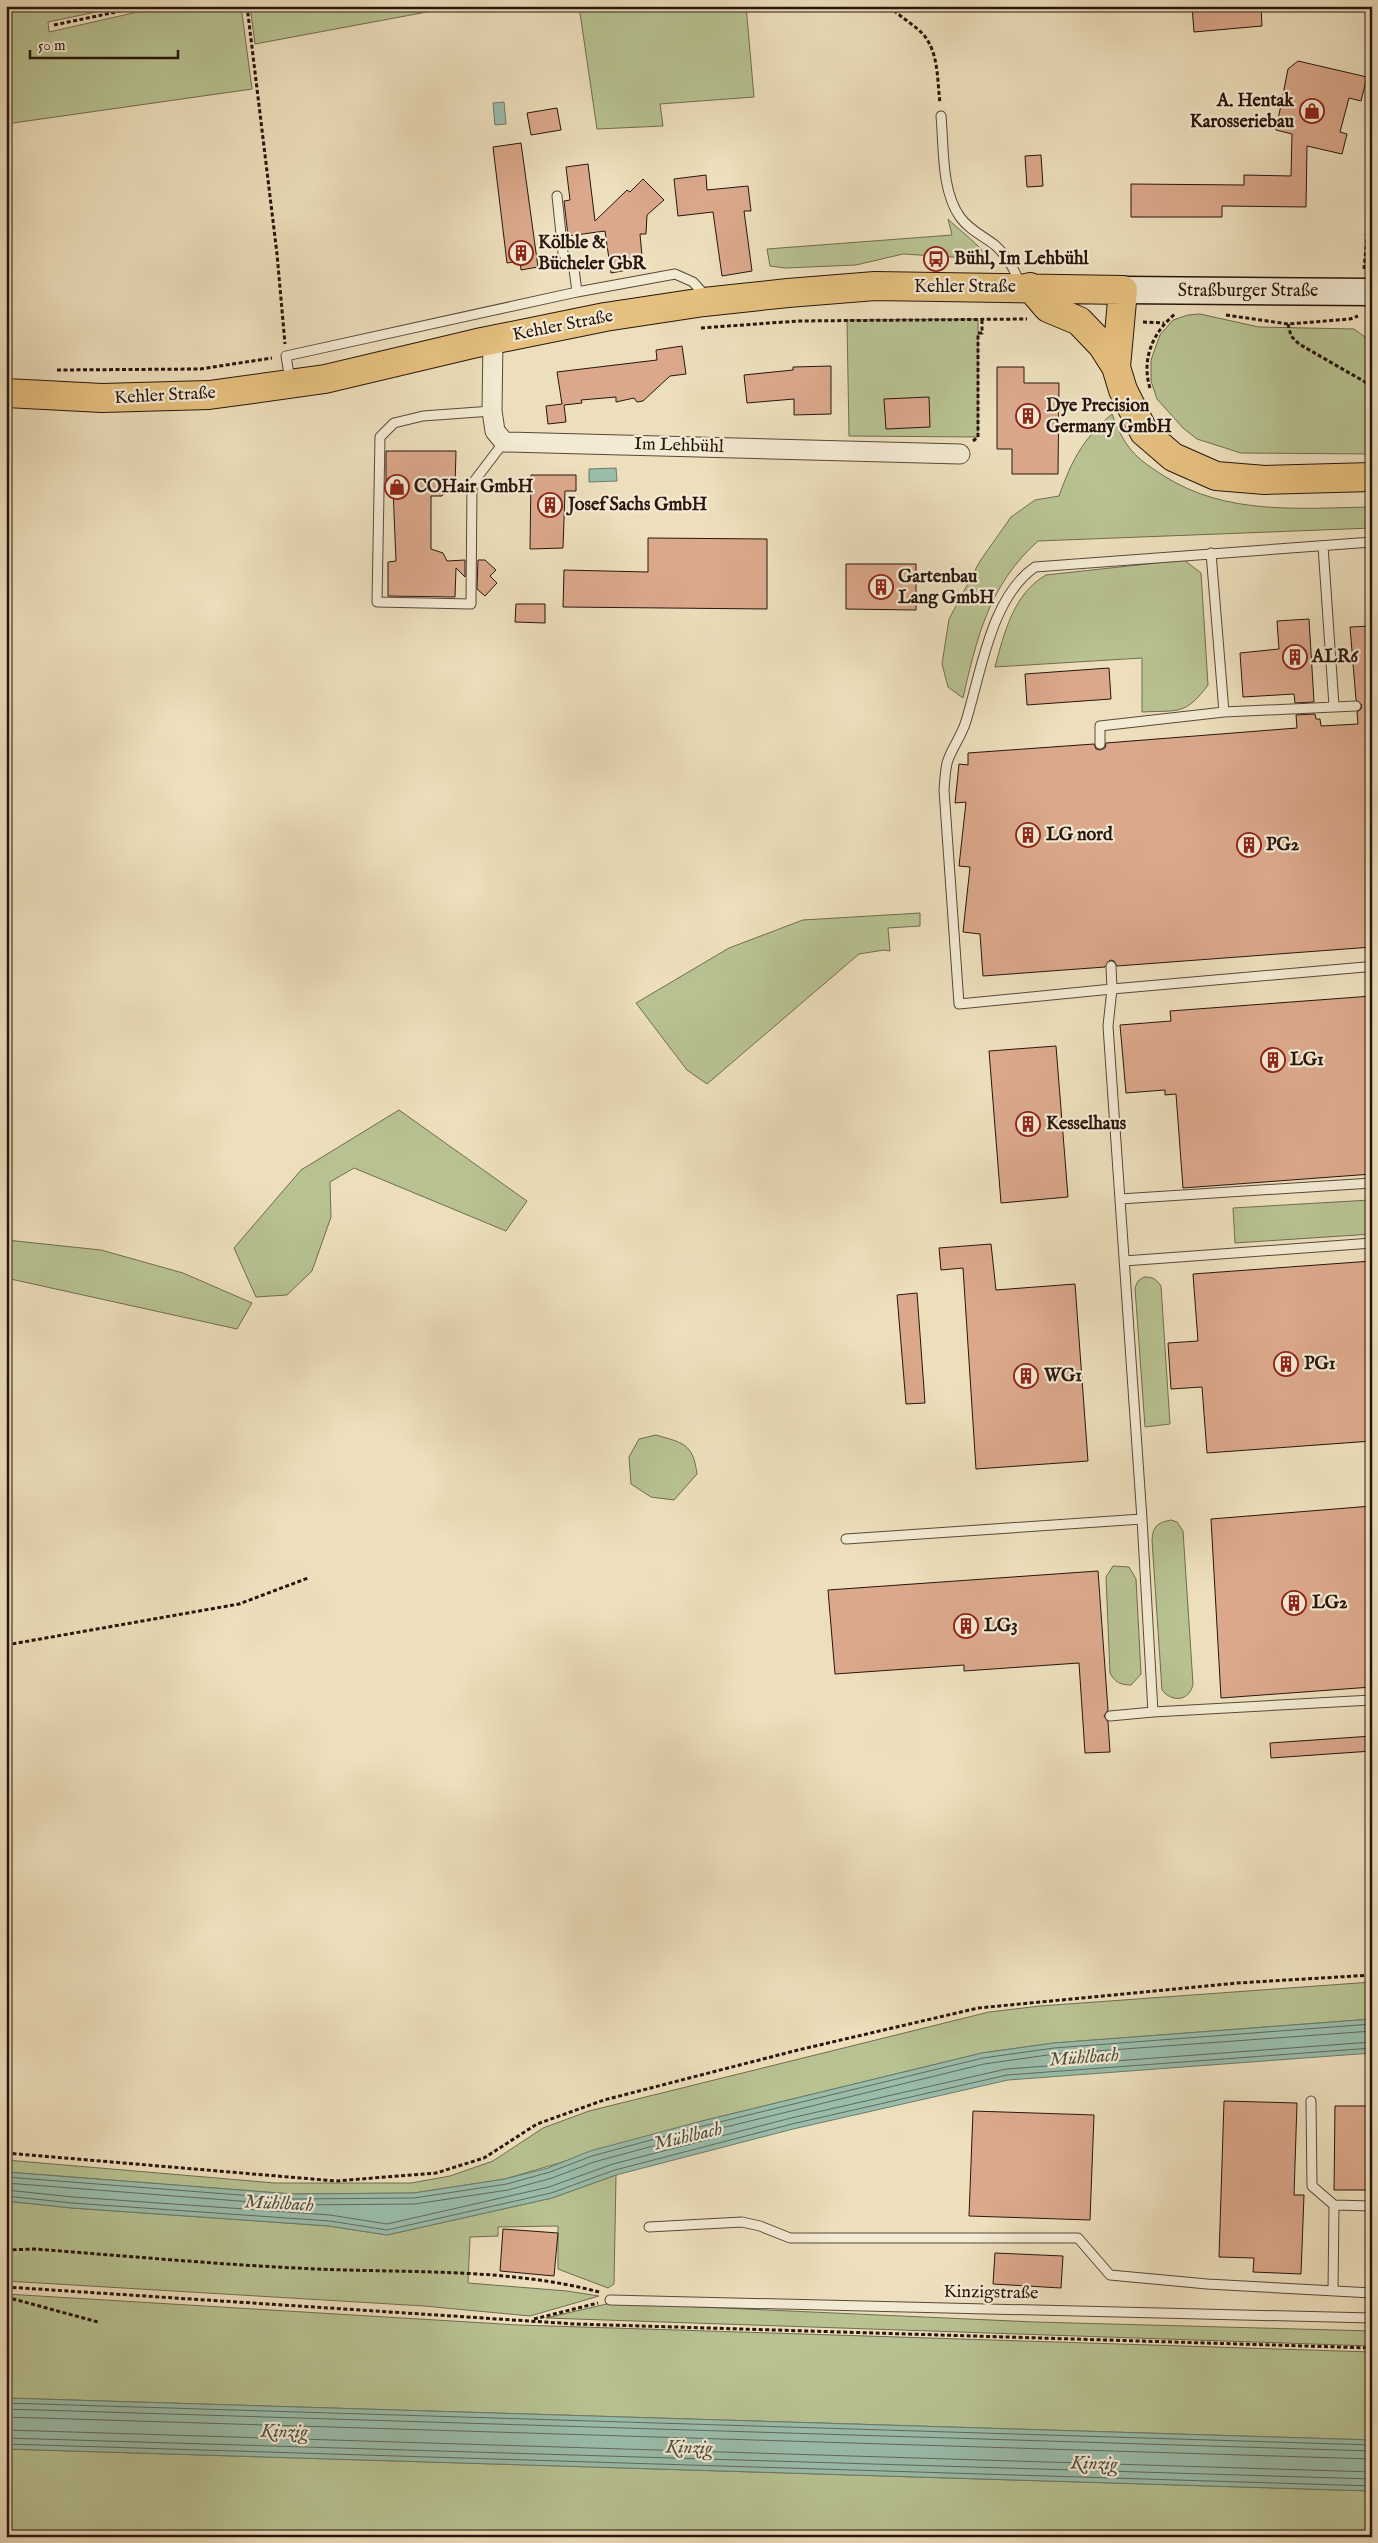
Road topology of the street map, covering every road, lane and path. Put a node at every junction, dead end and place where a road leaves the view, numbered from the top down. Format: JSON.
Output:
{"nodes":[{"id":1,"x":145,"y":6,"type":"edge"},
{"id":2,"x":247,"y":6,"type":"edge"},
{"id":3,"x":889,"y":6,"type":"edge"},
{"id":4,"x":54,"y":25,"type":"dead end"},
{"id":5,"x":941,"y":116,"type":"joint"},
{"id":6,"x":1372,"y":183,"type":"edge"},
{"id":7,"x":557,"y":196,"type":"dead end"},
{"id":8,"x":1025,"y":287,"type":"junction"},
{"id":9,"x":1123,"y":290,"type":"junction"},
{"id":10,"x":577,"y":292,"type":"junction"},
{"id":11,"x":1367,"y":292,"type":"edge"},
{"id":12,"x":704,"y":302,"type":"junction"},
{"id":13,"x":1182,"y":312,"type":"dead end"},
{"id":14,"x":1223,"y":314,"type":"dead end"},
{"id":15,"x":982,"y":319,"type":"junction"},
{"id":16,"x":1036,"y":321,"type":"dead end"},
{"id":17,"x":1288,"y":324,"type":"junction"},
{"id":18,"x":694,"y":329,"type":"dead end"},
{"id":19,"x":493,"y":340,"type":"junction"},
{"id":20,"x":286,"y":356,"type":"junction"},
{"id":21,"x":1116,"y":367,"type":"junction"},
{"id":22,"x":50,"y":370,"type":"dead end"},
{"id":23,"x":290,"y":383,"type":"junction"},
{"id":24,"x":1372,"y":386,"type":"edge"},
{"id":25,"x":1151,"y":391,"type":"dead end"},
{"id":26,"x":6,"y":393,"type":"edge"},
{"id":27,"x":492,"y":411,"type":"junction"},
{"id":28,"x":504,"y":442,"type":"junction"},
{"id":29,"x":960,"y":454,"type":"joint"},
{"id":30,"x":1372,"y":477,"type":"edge"},
{"id":31,"x":1372,"y":542,"type":"edge"},
{"id":32,"x":1323,"y":546,"type":"junction"},
{"id":33,"x":1211,"y":553,"type":"junction"},
{"id":34,"x":1334,"y":706,"type":"junction"},
{"id":35,"x":1356,"y":706,"type":"dead end"},
{"id":36,"x":1224,"y":712,"type":"junction"},
{"id":37,"x":1100,"y":744,"type":"dead end"},
{"id":38,"x":1111,"y":966,"type":"dead end"},
{"id":39,"x":1365,"y":967,"type":"dead end"},
{"id":40,"x":1112,"y":989,"type":"junction"},
{"id":41,"x":1372,"y":1184,"type":"edge"},
{"id":42,"x":1120,"y":1199,"type":"junction"},
{"id":43,"x":1372,"y":1243,"type":"edge"},
{"id":44,"x":1124,"y":1261,"type":"junction"},
{"id":45,"x":1142,"y":1519,"type":"junction"},
{"id":46,"x":846,"y":1539,"type":"dead end"},
{"id":47,"x":308,"y":1578,"type":"dead end"},
{"id":48,"x":6,"y":1645,"type":"edge"},
{"id":49,"x":1372,"y":1700,"type":"edge"},
{"id":50,"x":1153,"y":1712,"type":"junction"},
{"id":51,"x":1110,"y":1716,"type":"dead end"},
{"id":52,"x":1372,"y":1975,"type":"edge"},
{"id":53,"x":1311,"y":2102,"type":"dead end"},
{"id":54,"x":6,"y":2153,"type":"edge"},
{"id":55,"x":1334,"y":2205,"type":"junction"},
{"id":56,"x":1372,"y":2206,"type":"edge"},
{"id":57,"x":648,"y":2227,"type":"dead end"},
{"id":58,"x":6,"y":2250,"type":"edge"},
{"id":59,"x":6,"y":2287,"type":"edge"},
{"id":60,"x":1333,"y":2291,"type":"junction"},
{"id":61,"x":1372,"y":2293,"type":"edge"},
{"id":62,"x":6,"y":2297,"type":"edge"},
{"id":63,"x":610,"y":2300,"type":"junction"},
{"id":64,"x":1372,"y":2318,"type":"edge"},
{"id":65,"x":531,"y":2320,"type":"junction"},
{"id":66,"x":98,"y":2322,"type":"dead end"},
{"id":67,"x":1372,"y":2348,"type":"edge"}],
"edges":[{"from":1,"to":4,"type":"path"},
{"from":2,"to":20,"type":"path"},
{"from":3,"to":5,"type":"path"},
{"from":5,"to":8,"type":"lane"},
{"from":6,"to":11,"type":"path"},
{"from":7,"to":10,"type":"lane"},
{"from":8,"to":9,"type":"main road","name":"Kehler Straße"},
{"from":8,"to":12,"type":"main road","name":"Kehler Straße"},
{"from":8,"to":21,"type":"main road"},
{"from":9,"to":11,"type":"main road","name":"Straßburger Straße"},
{"from":9,"to":21,"type":"main road"},
{"from":10,"to":12,"type":"lane"},
{"from":10,"to":20,"type":"lane"},
{"from":11,"to":17,"type":"path"},
{"from":12,"to":19,"type":"main road","name":"Kehler Straße"},
{"from":13,"to":25,"type":"path"},
{"from":14,"to":17,"type":"path"},
{"from":15,"to":16,"type":"path"},
{"from":15,"to":18,"type":"path"},
{"from":15,"to":29,"type":"path"},
{"from":17,"to":24,"type":"path"},
{"from":19,"to":23,"type":"main road","name":"Kehler Straße"},
{"from":19,"to":27,"type":"street"},
{"from":20,"to":22,"type":"path"},
{"from":20,"to":23,"type":"lane"},
{"from":21,"to":30,"type":"main road"},
{"from":23,"to":26,"type":"main road","name":"Kehler Straße"},
{"from":27,"to":28,"type":"street"},
{"from":27,"to":28,"type":"lane"},
{"from":28,"to":29,"type":"street","name":"Im Lehbühl"},
{"from":31,"to":32,"type":"lane"},
{"from":32,"to":33,"type":"lane"},
{"from":32,"to":34,"type":"lane"},
{"from":33,"to":36,"type":"lane"},
{"from":33,"to":40,"type":"lane"},
{"from":34,"to":35,"type":"lane"},
{"from":34,"to":36,"type":"lane"},
{"from":36,"to":37,"type":"lane"},
{"from":38,"to":40,"type":"lane"},
{"from":39,"to":40,"type":"lane"},
{"from":40,"to":42,"type":"lane"},
{"from":41,"to":42,"type":"lane"},
{"from":42,"to":44,"type":"lane"},
{"from":43,"to":44,"type":"lane"},
{"from":44,"to":45,"type":"lane"},
{"from":45,"to":46,"type":"lane"},
{"from":45,"to":50,"type":"lane"},
{"from":47,"to":48,"type":"path"},
{"from":49,"to":50,"type":"lane"},
{"from":50,"to":51,"type":"lane"},
{"from":52,"to":54,"type":"path"},
{"from":53,"to":55,"type":"lane"},
{"from":55,"to":56,"type":"lane"},
{"from":55,"to":60,"type":"lane"},
{"from":57,"to":60,"type":"lane"},
{"from":58,"to":63,"type":"path"},
{"from":59,"to":65,"type":"path"},
{"from":60,"to":61,"type":"lane"},
{"from":62,"to":66,"type":"path"},
{"from":63,"to":64,"type":"lane","name":"Kinzigstraße"},
{"from":63,"to":65,"type":"path"},
{"from":65,"to":67,"type":"path"}]}
